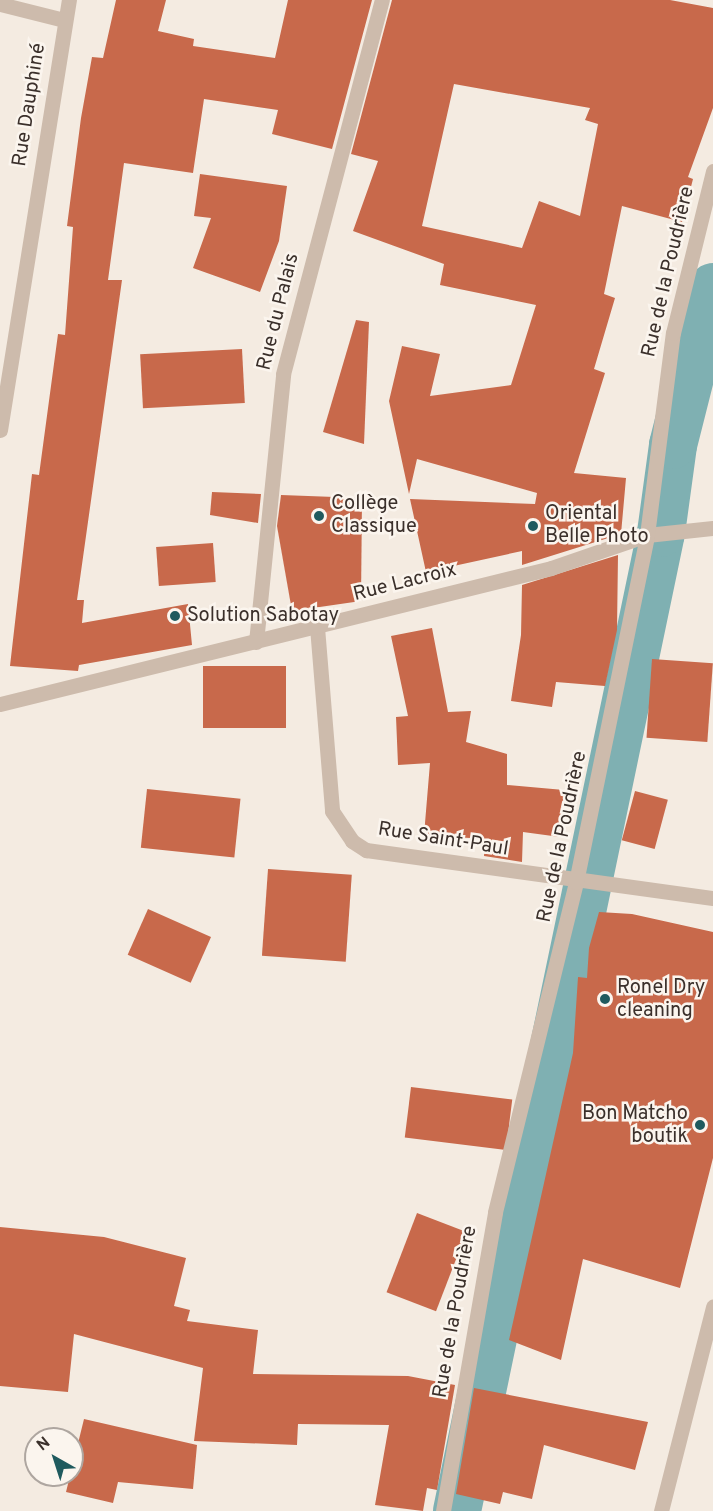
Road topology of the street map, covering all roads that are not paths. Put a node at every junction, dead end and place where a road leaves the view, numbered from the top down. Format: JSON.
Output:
{"nodes":[{"id":1,"x":69,"y":0,"type":"edge"},
{"id":2,"x":382,"y":0,"type":"edge"},
{"id":3,"x":0,"y":4,"type":"edge"},
{"id":4,"x":64,"y":20,"type":"junction"},
{"id":5,"x":713,"y":171,"type":"edge"},
{"id":6,"x":0,"y":430,"type":"edge"},
{"id":7,"x":713,"y":528,"type":"edge"},
{"id":8,"x":647,"y":535,"type":"junction"},
{"id":9,"x":317,"y":627,"type":"junction"},
{"id":10,"x":256,"y":642,"type":"junction"},
{"id":11,"x":0,"y":704,"type":"edge"},
{"id":12,"x":576,"y":882,"type":"junction"},
{"id":13,"x":713,"y":898,"type":"edge"},
{"id":14,"x":713,"y":1307,"type":"edge"},
{"id":15,"x":443,"y":1511,"type":"edge"},
{"id":16,"x":661,"y":1511,"type":"edge"}],
"edges":[{"from":1,"to":4,"type":"street","name":"Rue Dauphiné"},
{"from":2,"to":10,"type":"street","name":"Rue du Palais"},
{"from":3,"to":4,"type":"street"},
{"from":4,"to":6,"type":"street","name":"Rue Dauphiné"},
{"from":5,"to":8,"type":"street","name":"Rue de la Poudrière"},
{"from":7,"to":8,"type":"street","name":"Rue Lacroix"},
{"from":8,"to":9,"type":"street","name":"Rue Lacroix"},
{"from":8,"to":12,"type":"street","name":"Rue de la Poudrière"},
{"from":9,"to":10,"type":"street","name":"Rue Lacroix"},
{"from":9,"to":12,"type":"street","name":"Rue Saint-Paul"},
{"from":10,"to":11,"type":"street","name":"Rue Lacroix"},
{"from":12,"to":13,"type":"street","name":"Rue Saint-Paul"},
{"from":12,"to":15,"type":"street","name":"Rue de la Poudrière"},
{"from":14,"to":16,"type":"street"}]}
